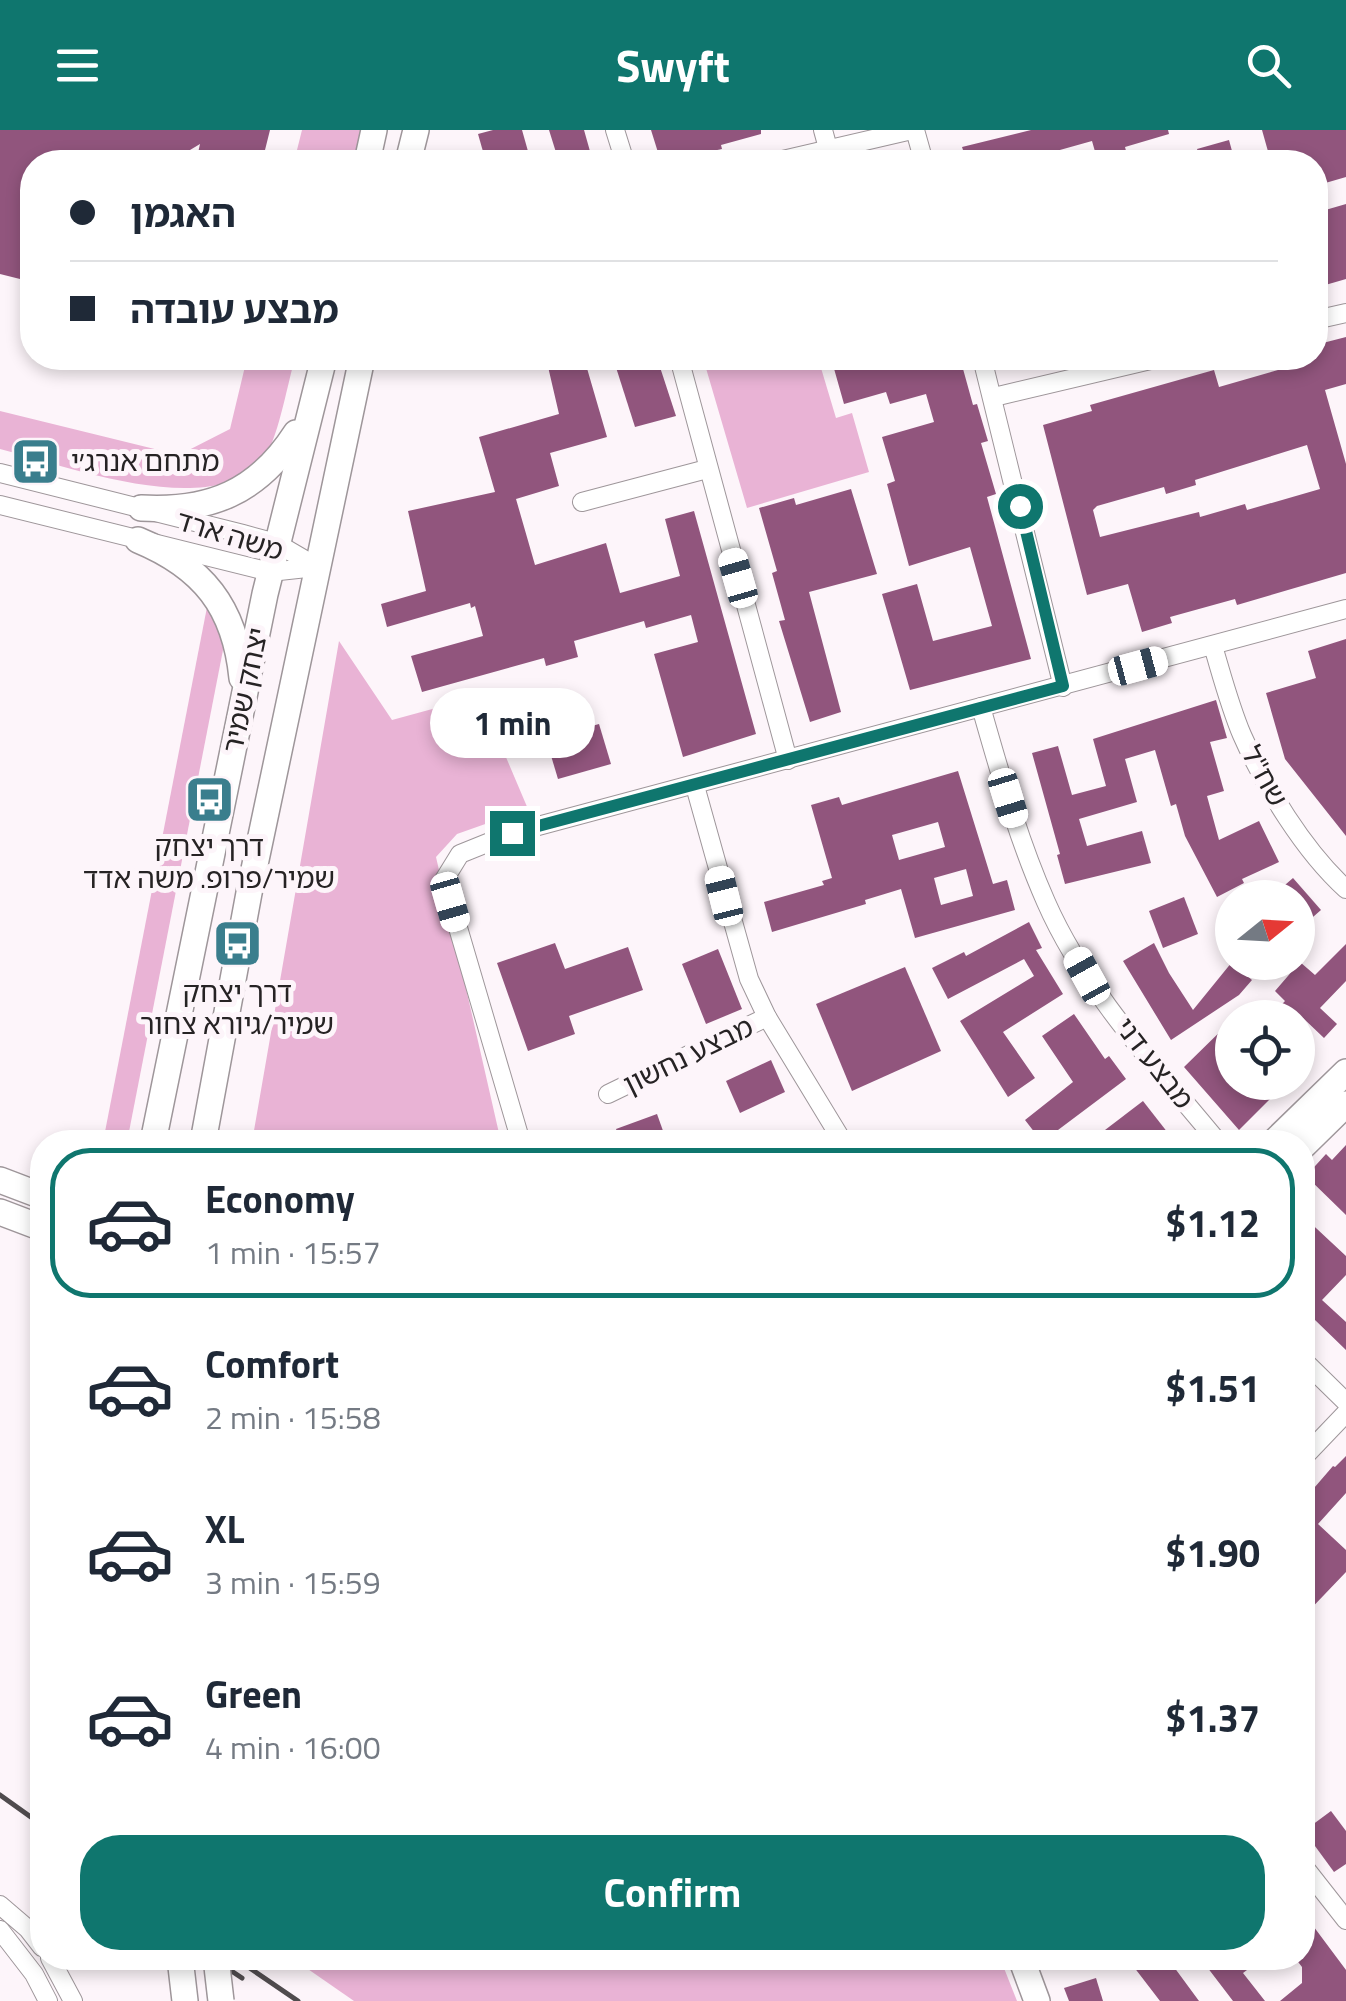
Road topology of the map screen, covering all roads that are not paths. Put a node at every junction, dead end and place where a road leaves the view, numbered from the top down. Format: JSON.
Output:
{"nodes":[{"id":1,"x":913,"y":130,"type":"edge"},
{"id":2,"x":838,"y":150,"type":"edge"},
{"id":3,"x":321,"y":370,"type":"edge"},
{"id":4,"x":359,"y":370,"type":"edge"},
{"id":5,"x":682,"y":370,"type":"edge"},
{"id":6,"x":986,"y":370,"type":"edge"},
{"id":7,"x":1108,"y":370,"type":"edge"},
{"id":8,"x":994,"y":397,"type":"junction"},
{"id":9,"x":310,"y":412,"type":"junction"},
{"id":10,"x":707,"y":470,"type":"junction"},
{"id":11,"x":0,"y":473,"type":"edge"},
{"id":12,"x":582,"y":502,"type":"dead end"},
{"id":13,"x":0,"y":505,"type":"edge"},
{"id":14,"x":140,"y":508,"type":"junction"},
{"id":15,"x":138,"y":540,"type":"junction"},
{"id":16,"x":276,"y":544,"type":"junction"},
{"id":17,"x":316,"y":567,"type":"junction"},
{"id":18,"x":270,"y":572,"type":"junction"},
{"id":19,"x":1346,"y":609,"type":"edge"},
{"id":20,"x":1213,"y":646,"type":"junction"},
{"id":21,"x":1063,"y":686,"type":"junction"},
{"id":22,"x":244,"y":700,"type":"junction"},
{"id":23,"x":980,"y":707,"type":"junction"},
{"id":24,"x":788,"y":760,"type":"junction"},
{"id":25,"x":695,"y":786,"type":"junction"},
{"id":26,"x":1346,"y":889,"type":"edge"},
{"id":27,"x":768,"y":1018,"type":"junction"},
{"id":28,"x":1346,"y":1072,"type":"edge"},
{"id":29,"x":608,"y":1094,"type":"dead end"},
{"id":30,"x":1346,"y":1104,"type":"edge"},
{"id":31,"x":154,"y":1130,"type":"edge"},
{"id":32,"x":205,"y":1130,"type":"edge"},
{"id":33,"x":517,"y":1130,"type":"edge"},
{"id":34,"x":836,"y":1130,"type":"edge"},
{"id":35,"x":1209,"y":1130,"type":"edge"},
{"id":36,"x":1286,"y":1130,"type":"edge"},
{"id":37,"x":1315,"y":1134,"type":"edge"},
{"id":38,"x":0,"y":1180,"type":"edge"},
{"id":39,"x":30,"y":1192,"type":"edge"},
{"id":40,"x":5,"y":1214,"type":"edge"},
{"id":41,"x":30,"y":1223,"type":"edge"},
{"id":42,"x":30,"y":1230,"type":"edge"},
{"id":43,"x":1315,"y":1372,"type":"edge"},
{"id":44,"x":1346,"y":1402,"type":"edge"},
{"id":45,"x":1346,"y":1413,"type":"edge"},
{"id":46,"x":1315,"y":1446,"type":"edge"},
{"id":47,"x":1315,"y":1881,"type":"edge"},
{"id":48,"x":0,"y":1906,"type":"edge"},
{"id":49,"x":1346,"y":1920,"type":"edge"},
{"id":50,"x":0,"y":1930,"type":"edge"},
{"id":51,"x":30,"y":1931,"type":"edge"},
{"id":52,"x":30,"y":1969,"type":"edge"},
{"id":53,"x":31,"y":1970,"type":"edge"},
{"id":54,"x":56,"y":1970,"type":"edge"},
{"id":55,"x":181,"y":1970,"type":"edge"},
{"id":56,"x":218,"y":1970,"type":"edge"},
{"id":57,"x":1026,"y":1970,"type":"edge"},
{"id":58,"x":48,"y":2001,"type":"edge"},
{"id":59,"x":73,"y":2001,"type":"edge"},
{"id":60,"x":185,"y":2001,"type":"edge"},
{"id":61,"x":222,"y":2001,"type":"edge"},
{"id":62,"x":1036,"y":2001,"type":"edge"}],
"edges":[{"from":1,"to":2,"type":"street"},
{"from":3,"to":9,"type":"main road","name":"יצחק שמיר"},
{"from":4,"to":17,"type":"main road","name":"יצחק שמיר"},
{"from":5,"to":10,"type":"street"},
{"from":6,"to":8,"type":"street"},
{"from":7,"to":8,"type":"street"},
{"from":8,"to":21,"type":"street"},
{"from":9,"to":14,"type":"main road"},
{"from":9,"to":16,"type":"main road","name":"יצחק שמיר"},
{"from":10,"to":12,"type":"street"},
{"from":10,"to":24,"type":"street"},
{"from":11,"to":14,"type":"street","name":"משה ארד"},
{"from":13,"to":15,"type":"street","name":"משה ארד"},
{"from":14,"to":16,"type":"street","name":"משה ארד"},
{"from":15,"to":18,"type":"street","name":"משה ארד"},
{"from":15,"to":22,"type":"main road"},
{"from":16,"to":17,"type":"street","name":"משה ארד"},
{"from":16,"to":18,"type":"main road","name":"יצחק שמיר"},
{"from":17,"to":18,"type":"street","name":"משה ארד"},
{"from":17,"to":32,"type":"main road","name":"יצחק שמיר"},
{"from":18,"to":22,"type":"main road","name":"יצחק שמיר"},
{"from":19,"to":20,"type":"street"},
{"from":20,"to":21,"type":"street"},
{"from":20,"to":26,"type":"street","name":"שח\"ל"},
{"from":21,"to":23,"type":"street"},
{"from":22,"to":31,"type":"main road","name":"יצחק שמיר"},
{"from":23,"to":24,"type":"street"},
{"from":23,"to":35,"type":"street","name":"מבצע דני"},
{"from":24,"to":25,"type":"street"},
{"from":25,"to":27,"type":"street"},
{"from":25,"to":33,"type":"street"},
{"from":27,"to":29,"type":"street","name":"מבצע נחשון"},
{"from":27,"to":34,"type":"street"},
{"from":28,"to":36,"type":"main road"},
{"from":30,"to":37,"type":"main road"},
{"from":38,"to":39,"type":"main road"},
{"from":40,"to":41,"type":"main road"},
{"from":40,"to":42,"type":"main road"},
{"from":43,"to":44,"type":"street"},
{"from":45,"to":46,"type":"street"},
{"from":47,"to":49,"type":"street"},
{"from":48,"to":51,"type":"street"},
{"from":50,"to":52,"type":"street"},
{"from":53,"to":58,"type":"street"},
{"from":54,"to":59,"type":"street"},
{"from":55,"to":60,"type":"main road"},
{"from":56,"to":61,"type":"main road","bridge":true},
{"from":57,"to":62,"type":"main road"}]}
